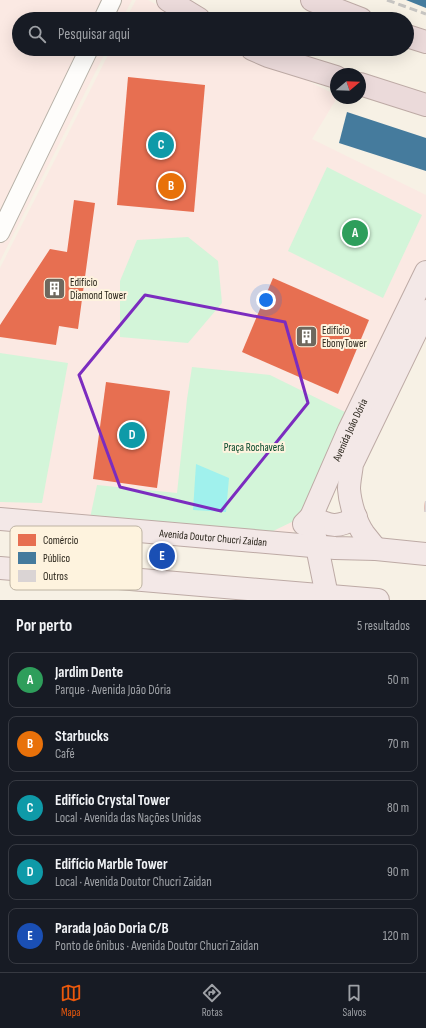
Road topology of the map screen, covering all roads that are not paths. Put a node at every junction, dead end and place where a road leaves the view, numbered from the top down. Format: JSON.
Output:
{"nodes":[{"id":1,"x":112,"y":0,"type":"edge"},
{"id":2,"x":168,"y":0,"type":"edge"},
{"id":3,"x":312,"y":0,"type":"edge"},
{"id":4,"x":106,"y":12,"type":"edge"},
{"id":5,"x":188,"y":12,"type":"edge"},
{"id":6,"x":343,"y":12,"type":"edge"},
{"id":7,"x":414,"y":38,"type":"edge"},
{"id":8,"x":426,"y":42,"type":"edge"},
{"id":9,"x":86,"y":56,"type":"edge"},
{"id":10,"x":268,"y":56,"type":"edge"},
{"id":11,"x":330,"y":75,"type":"edge"},
{"id":12,"x":366,"y":86,"type":"edge"},
{"id":13,"x":426,"y":105,"type":"edge"},
{"id":14,"x":1,"y":229,"type":"edge"},
{"id":15,"x":426,"y":272,"type":"edge"},
{"id":16,"x":426,"y":311,"type":"edge"},
{"id":17,"x":311,"y":517,"type":"junction"},
{"id":18,"x":356,"y":517,"type":"junction"},
{"id":19,"x":0,"y":519,"type":"edge"},
{"id":20,"x":79,"y":526,"type":"edge"},
{"id":21,"x":142,"y":532,"type":"edge"},
{"id":22,"x":158,"y":533,"type":"junction"},
{"id":23,"x":142,"y":543,"type":"edge"},
{"id":24,"x":271,"y":543,"type":"junction"},
{"id":25,"x":318,"y":547,"type":"junction"},
{"id":26,"x":376,"y":549,"type":"junction"},
{"id":27,"x":426,"y":554,"type":"edge"},
{"id":28,"x":0,"y":568,"type":"edge"},
{"id":29,"x":10,"y":569,"type":"edge"},
{"id":30,"x":142,"y":580,"type":"edge"},
{"id":31,"x":328,"y":596,"type":"junction"},
{"id":32,"x":378,"y":600,"type":"edge"}],
"edges":[{"from":1,"to":4,"type":"street"},
{"from":2,"to":5,"type":"highway"},
{"from":3,"to":6,"type":"highway"},
{"from":7,"to":8,"type":"highway"},
{"from":9,"to":14,"type":"street"},
{"from":10,"to":11,"type":"highway"},
{"from":12,"to":13,"type":"highway"},
{"from":15,"to":17,"type":"main road","name":"Avenida João Dória"},
{"from":16,"to":18,"type":"main road","name":"Avenida João Dória"},
{"from":17,"to":18,"type":"main road"},
{"from":17,"to":24,"type":"main road"},
{"from":17,"to":25,"type":"main road"},
{"from":18,"to":26,"type":"main road","name":"Avenida João Dória"},
{"from":19,"to":20,"type":"main road","name":"Avenida Doutor Chucri Zaidan"},
{"from":21,"to":22,"type":"main road","name":"Avenida Doutor Chucri Zaidan"},
{"from":22,"to":23,"type":"main road"},
{"from":22,"to":24,"type":"main road","name":"Avenida Doutor Chucri Zaidan"},
{"from":24,"to":25,"type":"main road","name":"Avenida Doutor Chucri Zaidan"},
{"from":25,"to":26,"type":"main road","name":"Avenida Doutor Chucri Zaidan"},
{"from":25,"to":31,"type":"main road"},
{"from":26,"to":27,"type":"main road","name":"Avenida Doutor Chucri Zaidan"},
{"from":28,"to":29,"type":"main road"},
{"from":30,"to":31,"type":"main road"},
{"from":31,"to":32,"type":"main road"}]}
